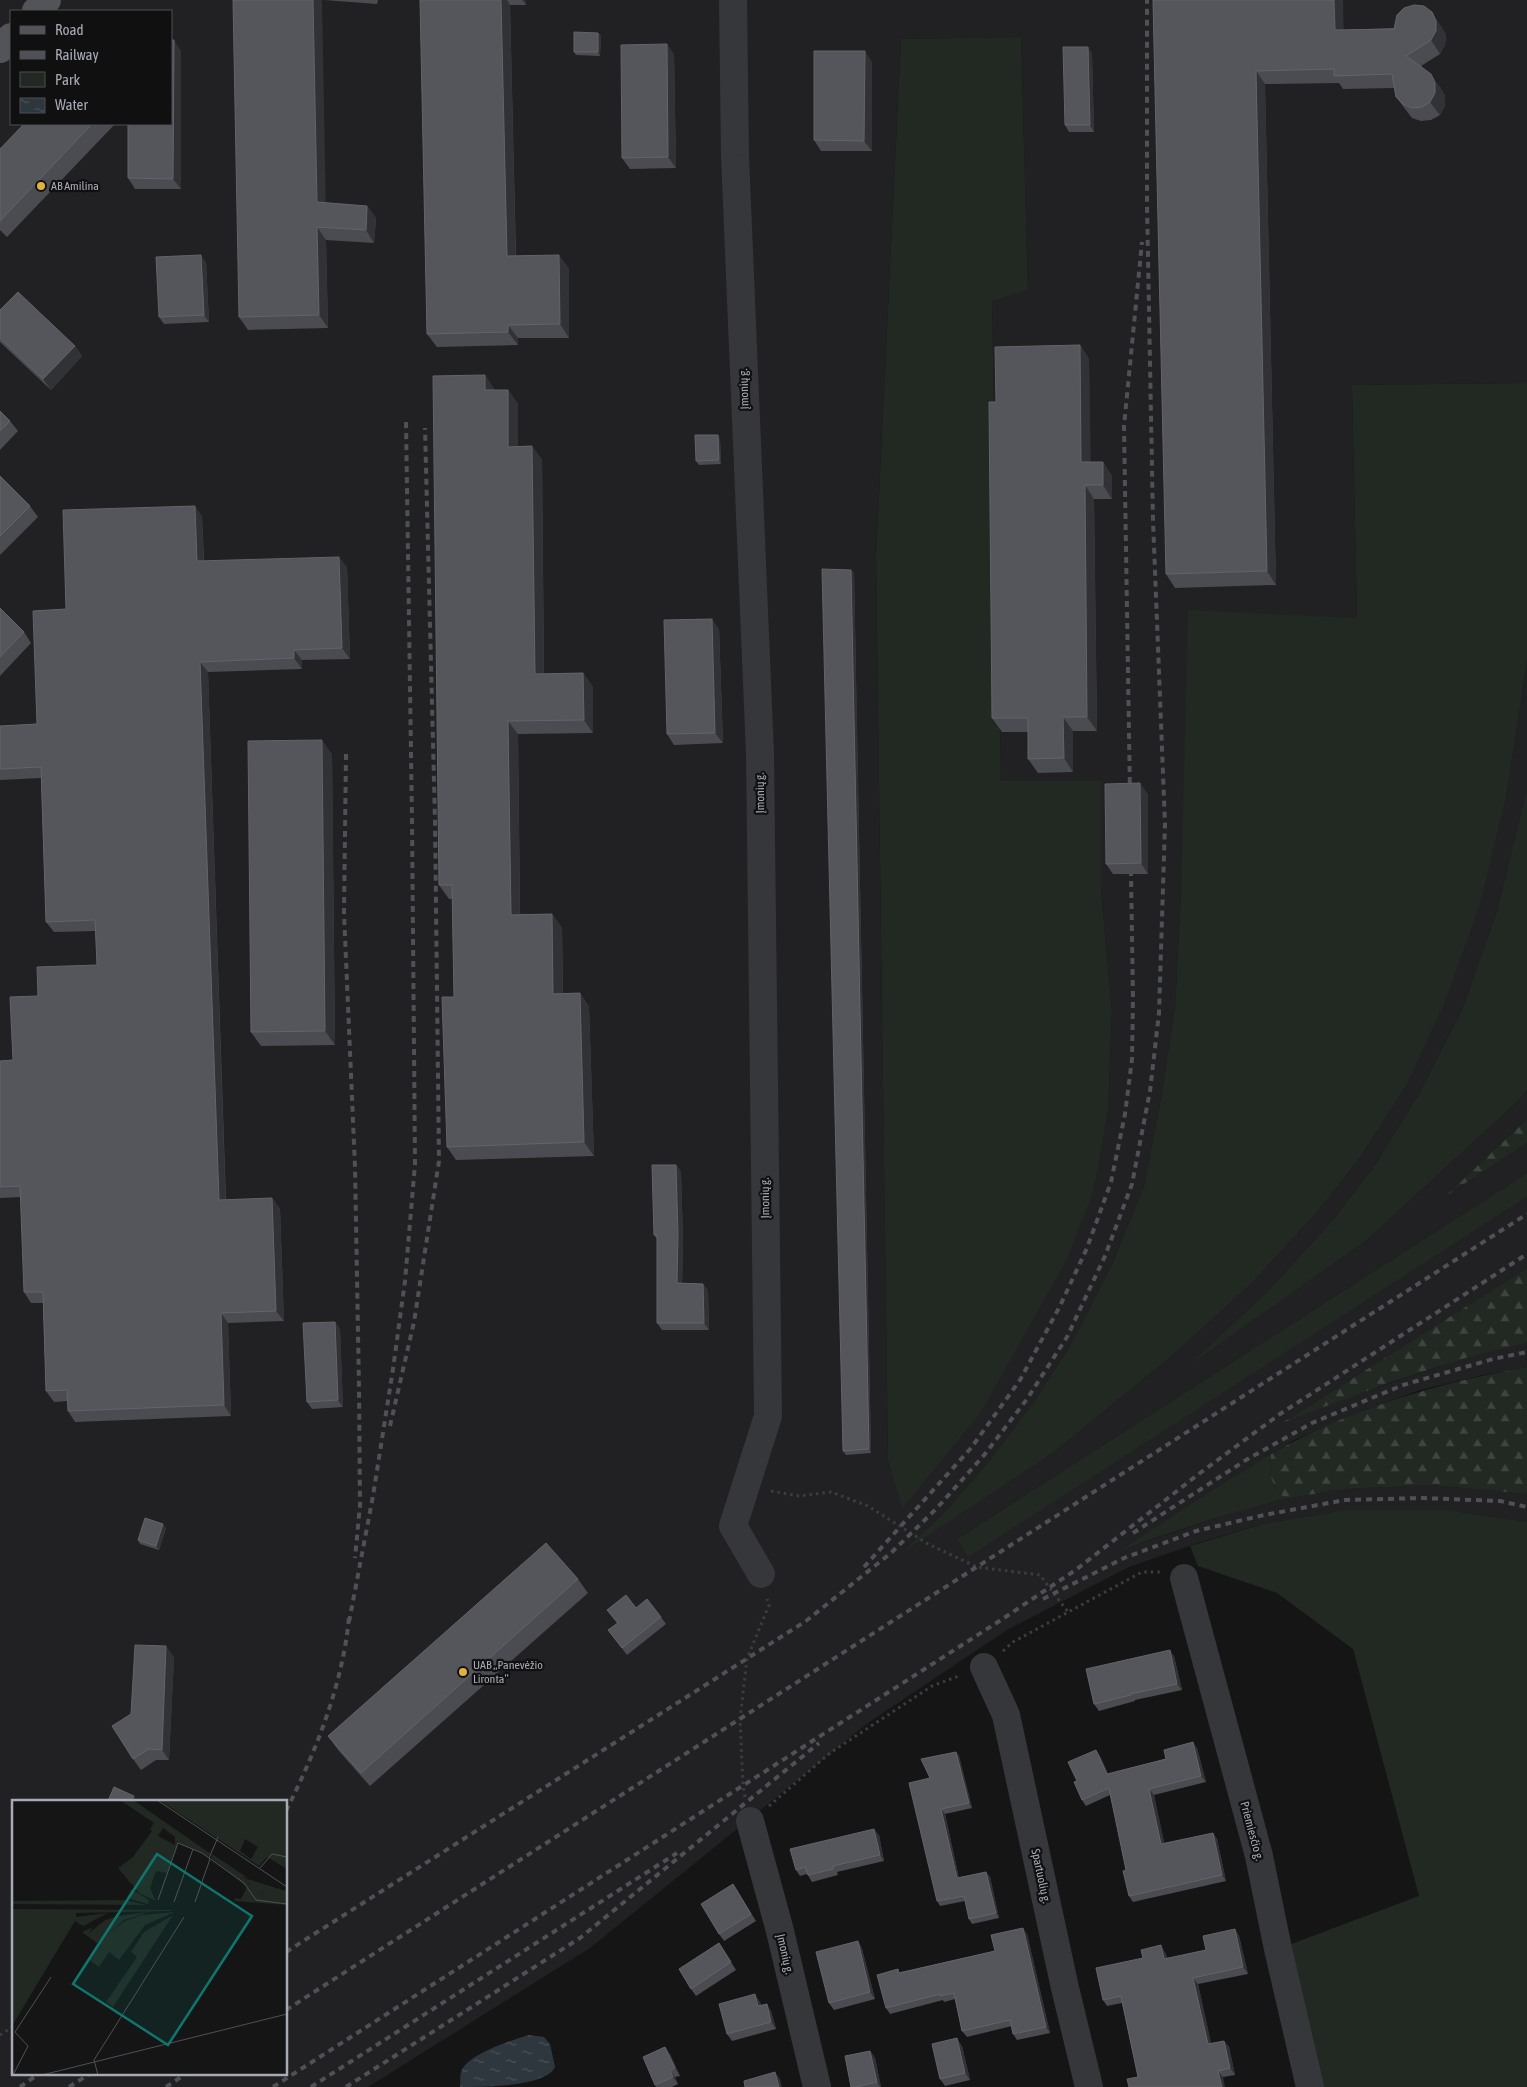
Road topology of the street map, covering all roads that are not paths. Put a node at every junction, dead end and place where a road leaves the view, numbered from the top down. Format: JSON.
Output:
{"nodes":[{"id":1,"x":47,"y":0,"type":"edge"},
{"id":2,"x":733,"y":0,"type":"edge"},
{"id":3,"x":37,"y":10,"type":"edge"},
{"id":4,"x":10,"y":38,"type":"edge"},
{"id":5,"x":0,"y":49,"type":"edge"},
{"id":6,"x":761,"y":1574,"type":"road end"},
{"id":7,"x":1184,"y":1578,"type":"dead end"},
{"id":8,"x":984,"y":1667,"type":"dead end"},
{"id":9,"x":750,"y":1821,"type":"road end"},
{"id":10,"x":817,"y":2087,"type":"edge"},
{"id":11,"x":1089,"y":2087,"type":"edge"},
{"id":12,"x":1310,"y":2087,"type":"edge"}],
"edges":[{"from":1,"to":3,"type":"main road"},
{"from":2,"to":6,"type":"street","name":"Įmonių g."},
{"from":4,"to":5,"type":"main road"},
{"from":7,"to":12,"type":"street","name":"Priemiesčio g."},
{"from":8,"to":11,"type":"street","name":"Spartuolių g."},
{"from":9,"to":10,"type":"street","name":"Įmonių g."}]}
